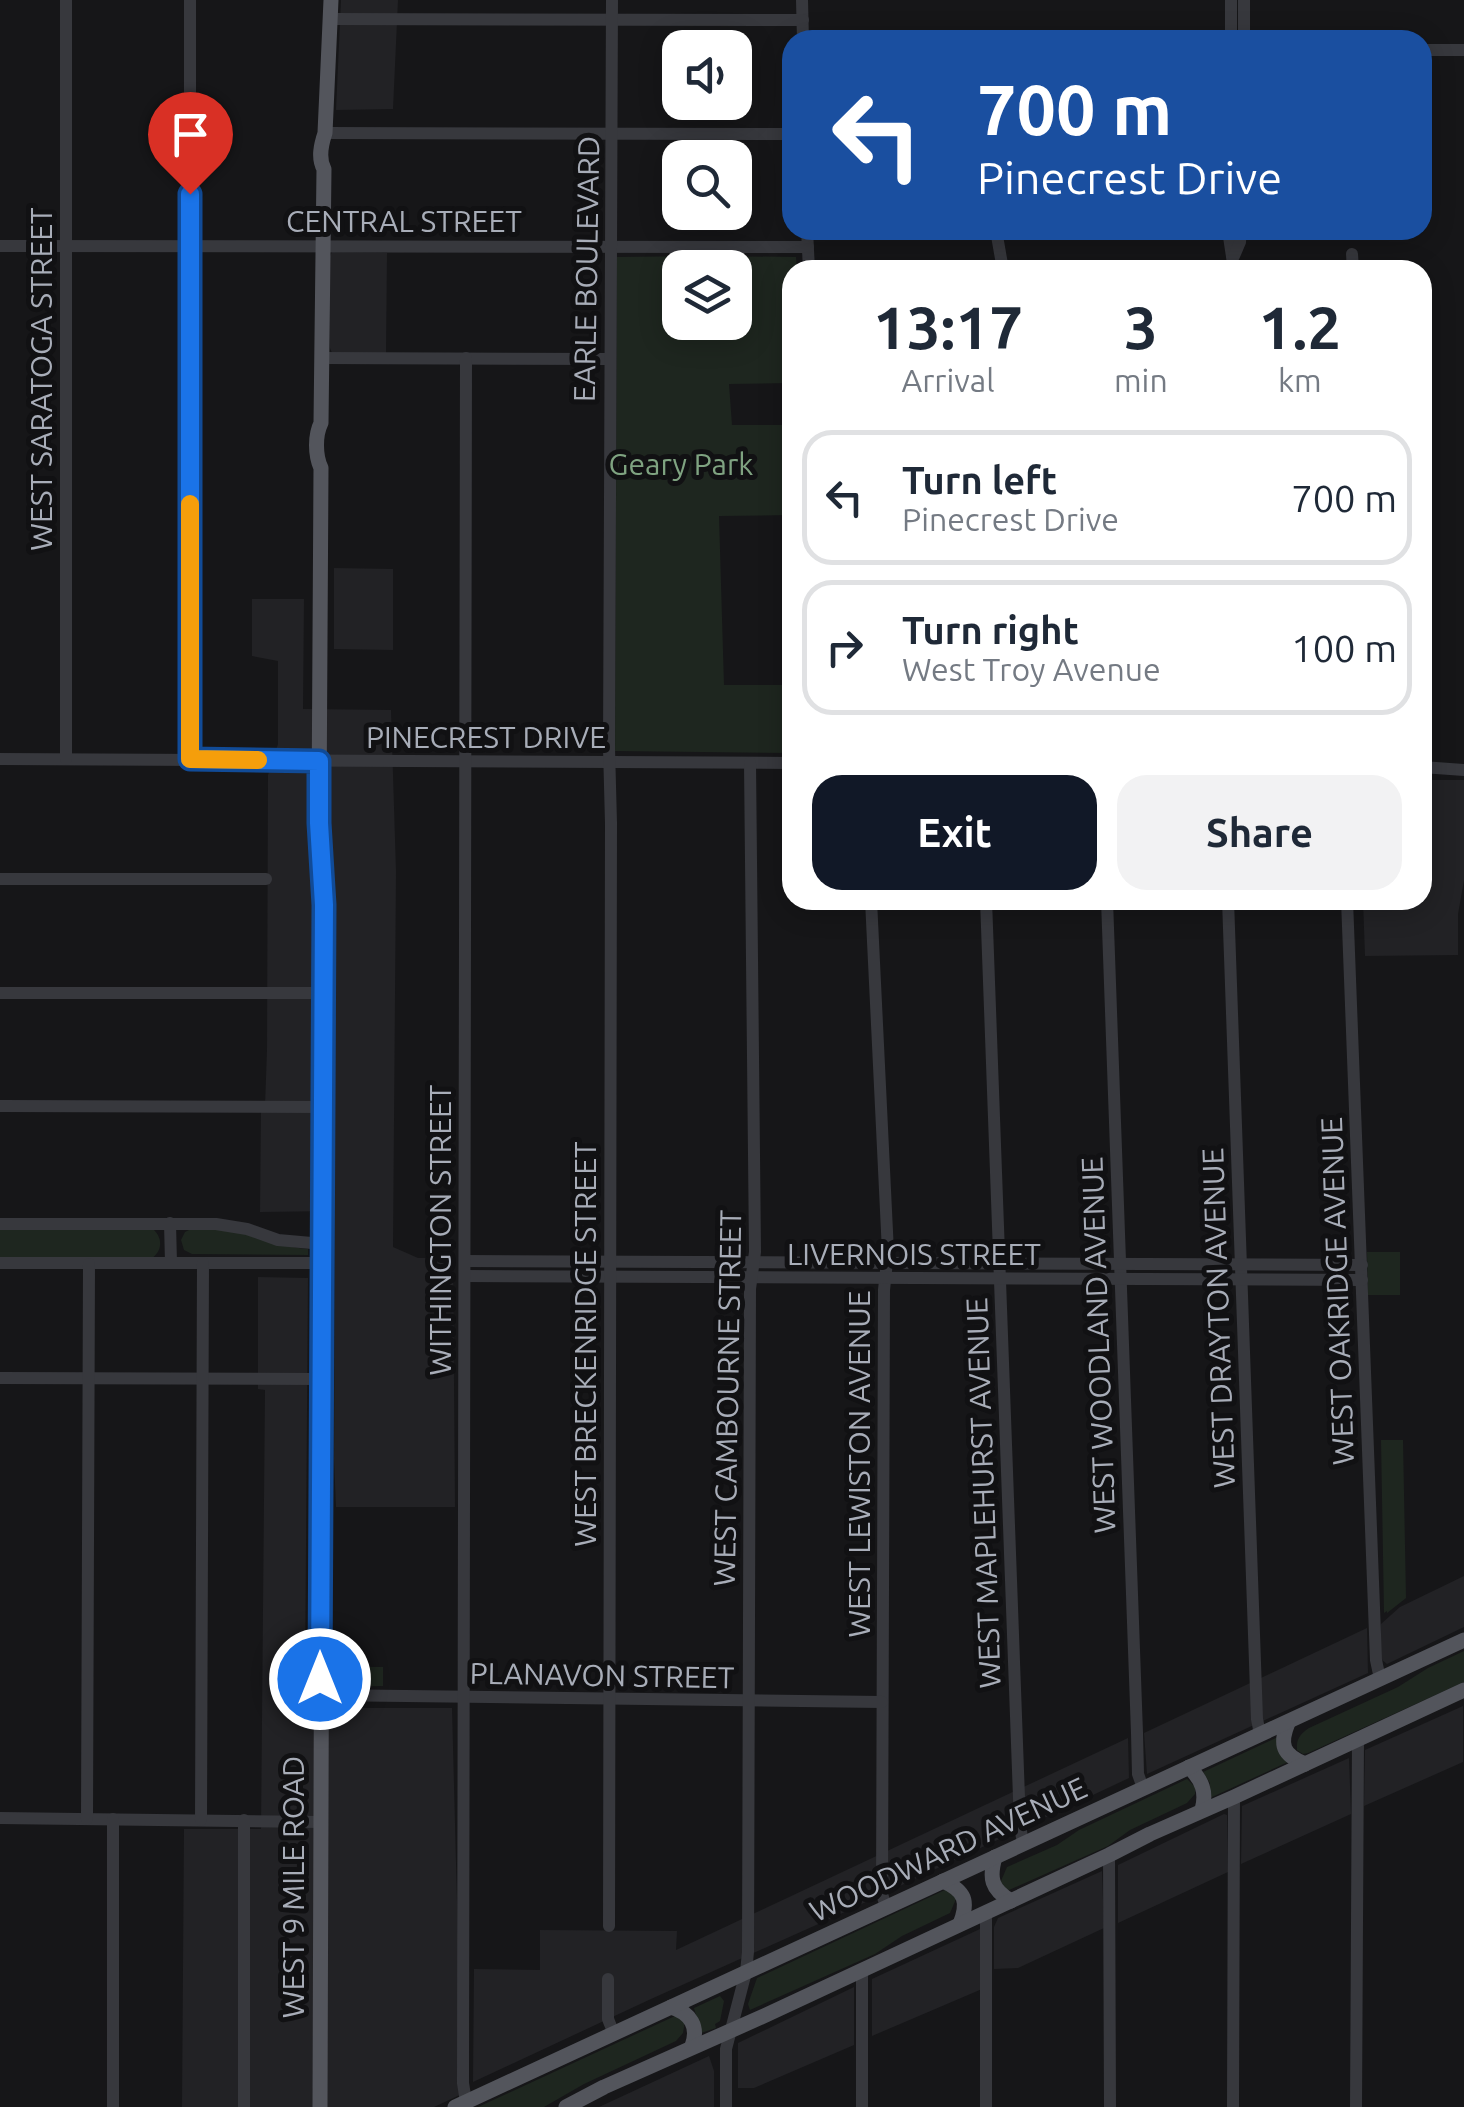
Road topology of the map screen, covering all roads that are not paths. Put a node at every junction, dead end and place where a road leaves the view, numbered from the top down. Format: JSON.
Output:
{"nodes":[{"id":1,"x":66,"y":0,"type":"edge"},
{"id":2,"x":190,"y":0,"type":"edge"},
{"id":3,"x":332,"y":0,"type":"edge"},
{"id":4,"x":612,"y":0,"type":"edge"},
{"id":5,"x":802,"y":0,"type":"edge"},
{"id":6,"x":1231,"y":0,"type":"edge"},
{"id":7,"x":1244,"y":0,"type":"edge"},
{"id":8,"x":330,"y":19,"type":"junction"},
{"id":9,"x":612,"y":20,"type":"junction"},
{"id":10,"x":803,"y":20,"type":"junction"},
{"id":11,"x":804,"y":30,"type":"edge"},
{"id":12,"x":1231,"y":30,"type":"edge"},
{"id":13,"x":1244,"y":30,"type":"edge"},
{"id":14,"x":1432,"y":50,"type":"edge"},
{"id":15,"x":1464,"y":50,"type":"edge"},
{"id":16,"x":326,"y":133,"type":"junction"},
{"id":17,"x":613,"y":134,"type":"junction"},
{"id":18,"x":782,"y":134,"type":"edge"},
{"id":19,"x":808,"y":240,"type":"edge"},
{"id":20,"x":0,"y":246,"type":"edge"},
{"id":21,"x":66,"y":246,"type":"junction"},
{"id":22,"x":190,"y":246,"type":"junction"},
{"id":23,"x":322,"y":246,"type":"junction"},
{"id":24,"x":611,"y":247,"type":"junction"},
{"id":25,"x":808,"y":248,"type":"junction"},
{"id":26,"x":1352,"y":254,"type":"dead end"},
{"id":27,"x":808,"y":260,"type":"edge"},
{"id":28,"x":1352,"y":260,"type":"edge"},
{"id":29,"x":321,"y":358,"type":"junction"},
{"id":30,"x":466,"y":358,"type":"junction"},
{"id":31,"x":610,"y":359,"type":"junction"},
{"id":32,"x":0,"y":759,"type":"edge"},
{"id":33,"x":66,"y":759,"type":"junction"},
{"id":34,"x":190,"y":759,"type":"junction"},
{"id":35,"x":319,"y":761,"type":"junction"},
{"id":36,"x":465,"y":762,"type":"junction"},
{"id":37,"x":610,"y":762,"type":"junction"},
{"id":38,"x":750,"y":762,"type":"junction"},
{"id":39,"x":782,"y":763,"type":"edge"},
{"id":40,"x":1432,"y":766,"type":"edge"},
{"id":41,"x":1464,"y":766,"type":"edge"},
{"id":42,"x":266,"y":879,"type":"dead end"},
{"id":43,"x":0,"y":880,"type":"edge"},
{"id":44,"x":871,"y":910,"type":"edge"},
{"id":45,"x":986,"y":910,"type":"edge"},
{"id":46,"x":1107,"y":910,"type":"edge"},
{"id":47,"x":1228,"y":910,"type":"edge"},
{"id":48,"x":1347,"y":910,"type":"edge"},
{"id":49,"x":323,"y":992,"type":"junction"},
{"id":50,"x":0,"y":993,"type":"edge"},
{"id":51,"x":0,"y":1106,"type":"edge"},
{"id":52,"x":323,"y":1106,"type":"junction"},
{"id":53,"x":0,"y":1224,"type":"edge"},
{"id":54,"x":170,"y":1224,"type":"junction"},
{"id":55,"x":322,"y":1244,"type":"junction"},
{"id":56,"x":0,"y":1263,"type":"edge"},
{"id":57,"x":203,"y":1263,"type":"junction"},
{"id":58,"x":322,"y":1263,"type":"junction"},
{"id":59,"x":754,"y":1263,"type":"junction"},
{"id":60,"x":89,"y":1264,"type":"junction"},
{"id":61,"x":171,"y":1264,"type":"junction"},
{"id":62,"x":887,"y":1264,"type":"junction"},
{"id":63,"x":999,"y":1264,"type":"junction"},
{"id":64,"x":1120,"y":1264,"type":"junction"},
{"id":65,"x":1241,"y":1265,"type":"junction"},
{"id":66,"x":1362,"y":1265,"type":"junction"},
{"id":67,"x":465,"y":1269,"type":"junction"},
{"id":68,"x":610,"y":1270,"type":"junction"},
{"id":69,"x":751,"y":1278,"type":"junction"},
{"id":70,"x":885,"y":1279,"type":"junction"},
{"id":71,"x":1000,"y":1279,"type":"junction"},
{"id":72,"x":1120,"y":1280,"type":"junction"},
{"id":73,"x":1242,"y":1280,"type":"junction"},
{"id":74,"x":1362,"y":1280,"type":"junction"},
{"id":75,"x":0,"y":1378,"type":"edge"},
{"id":76,"x":88,"y":1378,"type":"junction"},
{"id":77,"x":202,"y":1378,"type":"junction"},
{"id":78,"x":322,"y":1379,"type":"junction"},
{"id":79,"x":1464,"y":1640,"type":"edge"},
{"id":80,"x":1380,"y":1679,"type":"junction"},
{"id":81,"x":1464,"y":1690,"type":"edge"},
{"id":82,"x":320,"y":1694,"type":"junction"},
{"id":83,"x":464,"y":1698,"type":"junction"},
{"id":84,"x":610,"y":1700,"type":"junction"},
{"id":85,"x":749,"y":1701,"type":"junction"},
{"id":86,"x":882,"y":1702,"type":"junction"},
{"id":87,"x":1288,"y":1723,"type":"junction"},
{"id":88,"x":1260,"y":1734,"type":"junction"},
{"id":89,"x":1358,"y":1739,"type":"junction"},
{"id":90,"x":1305,"y":1764,"type":"junction"},
{"id":91,"x":1188,"y":1768,"type":"junction"},
{"id":92,"x":1143,"y":1788,"type":"junction"},
{"id":93,"x":1234,"y":1798,"type":"junction"},
{"id":94,"x":1202,"y":1810,"type":"junction"},
{"id":95,"x":0,"y":1818,"type":"edge"},
{"id":96,"x":87,"y":1819,"type":"junction"},
{"id":97,"x":114,"y":1819,"type":"junction"},
{"id":98,"x":201,"y":1820,"type":"junction"},
{"id":99,"x":244,"y":1820,"type":"junction"},
{"id":100,"x":321,"y":1822,"type":"junction"},
{"id":101,"x":1023,"y":1844,"type":"junction"},
{"id":102,"x":1110,"y":1855,"type":"junction"},
{"id":103,"x":994,"y":1857,"type":"junction"},
{"id":104,"x":943,"y":1881,"type":"junction"},
{"id":105,"x":1010,"y":1902,"type":"junction"},
{"id":106,"x":886,"y":1908,"type":"junction"},
{"id":107,"x":986,"y":1912,"type":"junction"},
{"id":108,"x":960,"y":1924,"type":"junction"},
{"id":109,"x":608,"y":1926,"type":"dead end"},
{"id":110,"x":862,"y":1970,"type":"junction"},
{"id":111,"x":746,"y":1972,"type":"junction"},
{"id":112,"x":608,"y":1979,"type":"dead end"},
{"id":113,"x":672,"y":2006,"type":"junction"},
{"id":114,"x":730,"y":2031,"type":"junction"},
{"id":115,"x":614,"y":2034,"type":"junction"},
{"id":116,"x":692,"y":2046,"type":"junction"},
{"id":117,"x":588,"y":2102,"type":"edge"},
{"id":118,"x":460,"y":2104,"type":"edge"},
{"id":119,"x":113,"y":2107,"type":"edge"},
{"id":120,"x":244,"y":2107,"type":"edge"},
{"id":121,"x":320,"y":2107,"type":"edge"},
{"id":122,"x":566,"y":2107,"type":"edge"},
{"id":123,"x":726,"y":2107,"type":"edge"},
{"id":124,"x":862,"y":2107,"type":"edge"},
{"id":125,"x":986,"y":2107,"type":"edge"},
{"id":126,"x":1110,"y":2107,"type":"edge"},
{"id":127,"x":1234,"y":2107,"type":"edge"},
{"id":128,"x":1356,"y":2107,"type":"edge"}],
"edges":[{"from":1,"to":21,"type":"street","name":"WEST SARATOGA STREET"},
{"from":2,"to":22,"type":"street"},
{"from":3,"to":8,"type":"main road","name":"WEST 9 MILE ROAD"},
{"from":4,"to":9,"type":"street","name":"EARLE BOULEVARD"},
{"from":5,"to":10,"type":"street"},
{"from":6,"to":12,"type":"street"},
{"from":7,"to":13,"type":"street"},
{"from":8,"to":9,"type":"street"},
{"from":8,"to":16,"type":"main road","name":"WEST 9 MILE ROAD"},
{"from":9,"to":10,"type":"street"},
{"from":9,"to":17,"type":"street","name":"EARLE BOULEVARD"},
{"from":10,"to":11,"type":"street"},
{"from":14,"to":15,"type":"street"},
{"from":16,"to":17,"type":"street"},
{"from":16,"to":23,"type":"main road","name":"WEST 9 MILE ROAD"},
{"from":17,"to":18,"type":"street"},
{"from":17,"to":24,"type":"street","name":"EARLE BOULEVARD"},
{"from":19,"to":25,"type":"street"},
{"from":20,"to":21,"type":"street","name":"CENTRAL STREET"},
{"from":21,"to":22,"type":"street","name":"CENTRAL STREET"},
{"from":21,"to":33,"type":"street","name":"WEST SARATOGA STREET"},
{"from":22,"to":23,"type":"street","name":"CENTRAL STREET"},
{"from":22,"to":34,"type":"street"},
{"from":23,"to":24,"type":"street","name":"CENTRAL STREET"},
{"from":23,"to":29,"type":"main road","name":"WEST 9 MILE ROAD"},
{"from":24,"to":25,"type":"street","name":"CENTRAL STREET"},
{"from":24,"to":31,"type":"street","name":"EARLE BOULEVARD"},
{"from":25,"to":27,"type":"street"},
{"from":26,"to":28,"type":"street"},
{"from":29,"to":30,"type":"street"},
{"from":29,"to":35,"type":"main road","name":"WEST 9 MILE ROAD"},
{"from":30,"to":31,"type":"street"},
{"from":30,"to":36,"type":"street","name":"WITHINGTON STREET"},
{"from":31,"to":37,"type":"street","name":"EARLE BOULEVARD"},
{"from":32,"to":33,"type":"street","name":"PINECREST DRIVE"},
{"from":33,"to":34,"type":"street","name":"PINECREST DRIVE"},
{"from":34,"to":35,"type":"street","name":"PINECREST DRIVE"},
{"from":35,"to":36,"type":"street","name":"PINECREST DRIVE"},
{"from":35,"to":49,"type":"main road","name":"WEST 9 MILE ROAD"},
{"from":36,"to":37,"type":"street","name":"PINECREST DRIVE"},
{"from":36,"to":67,"type":"street","name":"WITHINGTON STREET"},
{"from":37,"to":38,"type":"street","name":"PINECREST DRIVE"},
{"from":37,"to":68,"type":"street","name":"WEST BRECKENRIDGE STREET"},
{"from":38,"to":39,"type":"street","name":"PINECREST DRIVE"},
{"from":38,"to":59,"type":"street","name":"WEST CAMBOURNE STREET"},
{"from":40,"to":41,"type":"street"},
{"from":42,"to":43,"type":"street"},
{"from":44,"to":62,"type":"street","name":"WEST LEWISTON AVENUE"},
{"from":45,"to":63,"type":"street","name":"WEST MAPLEHURST AVENUE"},
{"from":46,"to":64,"type":"street","name":"WEST WOODLAND AVENUE"},
{"from":47,"to":65,"type":"street","name":"WEST DRAYTON AVENUE"},
{"from":48,"to":66,"type":"street","name":"WEST OAKRIDGE AVENUE"},
{"from":49,"to":50,"type":"street"},
{"from":49,"to":52,"type":"main road","name":"WEST 9 MILE ROAD"},
{"from":51,"to":52,"type":"street"},
{"from":52,"to":55,"type":"main road","name":"WEST 9 MILE ROAD"},
{"from":53,"to":54,"type":"street"},
{"from":54,"to":55,"type":"street"},
{"from":54,"to":61,"type":"street"},
{"from":55,"to":58,"type":"main road","name":"WEST 9 MILE ROAD"},
{"from":56,"to":60,"type":"street"},
{"from":57,"to":58,"type":"street"},
{"from":57,"to":61,"type":"street"},
{"from":57,"to":77,"type":"street"},
{"from":58,"to":78,"type":"main road","name":"WEST 9 MILE ROAD"},
{"from":59,"to":62,"type":"street","name":"LIVERNOIS STREET"},
{"from":59,"to":68,"type":"street","name":"LIVERNOIS STREET"},
{"from":59,"to":69,"type":"street","name":"WEST CAMBOURNE STREET"},
{"from":60,"to":61,"type":"street"},
{"from":60,"to":76,"type":"street"},
{"from":62,"to":63,"type":"street","name":"LIVERNOIS STREET"},
{"from":62,"to":70,"type":"street","name":"WEST LEWISTON AVENUE"},
{"from":63,"to":64,"type":"street","name":"LIVERNOIS STREET"},
{"from":63,"to":71,"type":"street","name":"WEST MAPLEHURST AVENUE"},
{"from":64,"to":65,"type":"street","name":"LIVERNOIS STREET"},
{"from":64,"to":72,"type":"street","name":"WEST WOODLAND AVENUE"},
{"from":65,"to":66,"type":"street","name":"LIVERNOIS STREET"},
{"from":65,"to":73,"type":"street","name":"WEST DRAYTON AVENUE"},
{"from":66,"to":74,"type":"street","name":"WEST OAKRIDGE AVENUE"},
{"from":67,"to":68,"type":"street","name":"LIVERNOIS STREET"},
{"from":67,"to":83,"type":"street","name":"WITHINGTON STREET"},
{"from":68,"to":69,"type":"street","name":"LIVERNOIS STREET"},
{"from":68,"to":84,"type":"street","name":"WEST BRECKENRIDGE STREET"},
{"from":69,"to":70,"type":"street","name":"LIVERNOIS STREET"},
{"from":69,"to":85,"type":"street","name":"WEST CAMBOURNE STREET"},
{"from":70,"to":71,"type":"street","name":"LIVERNOIS STREET"},
{"from":70,"to":86,"type":"street","name":"WEST LEWISTON AVENUE"},
{"from":71,"to":72,"type":"street","name":"LIVERNOIS STREET"},
{"from":71,"to":101,"type":"street","name":"WEST MAPLEHURST AVENUE"},
{"from":72,"to":73,"type":"street","name":"LIVERNOIS STREET"},
{"from":72,"to":92,"type":"street","name":"WEST WOODLAND AVENUE"},
{"from":73,"to":74,"type":"street","name":"LIVERNOIS STREET"},
{"from":73,"to":88,"type":"street","name":"WEST DRAYTON AVENUE"},
{"from":74,"to":80,"type":"street","name":"WEST OAKRIDGE AVENUE"},
{"from":75,"to":76,"type":"street"},
{"from":76,"to":77,"type":"street"},
{"from":76,"to":96,"type":"street"},
{"from":77,"to":78,"type":"street"},
{"from":77,"to":98,"type":"street"},
{"from":78,"to":82,"type":"main road","name":"WEST 9 MILE ROAD"},
{"from":79,"to":80,"type":"main road","name":"WOODWARD AVENUE"},
{"from":80,"to":87,"type":"main road","name":"WOODWARD AVENUE"},
{"from":81,"to":89,"type":"main road"},
{"from":82,"to":83,"type":"street","name":"PLANAVON STREET"},
{"from":82,"to":100,"type":"main road","name":"WEST 9 MILE ROAD"},
{"from":83,"to":84,"type":"street","name":"PLANAVON STREET"},
{"from":83,"to":118,"type":"street","name":"WITHINGTON STREET"},
{"from":84,"to":85,"type":"street","name":"PLANAVON STREET"},
{"from":84,"to":109,"type":"street","name":"WEST BRECKENRIDGE STREET"},
{"from":85,"to":86,"type":"street","name":"PLANAVON STREET"},
{"from":85,"to":111,"type":"street","name":"WEST CAMBOURNE STREET"},
{"from":86,"to":106,"type":"street","name":"WEST LEWISTON AVENUE"},
{"from":87,"to":88,"type":"main road","name":"WOODWARD AVENUE"},
{"from":87,"to":90,"type":"main road"},
{"from":88,"to":91,"type":"main road","name":"WOODWARD AVENUE"},
{"from":89,"to":90,"type":"main road"},
{"from":89,"to":128,"type":"street"},
{"from":90,"to":93,"type":"main road"},
{"from":91,"to":92,"type":"main road","name":"WOODWARD AVENUE"},
{"from":91,"to":94,"type":"main road"},
{"from":92,"to":101,"type":"main road","name":"WOODWARD AVENUE"},
{"from":93,"to":94,"type":"main road"},
{"from":93,"to":127,"type":"street"},
{"from":94,"to":102,"type":"main road"},
{"from":95,"to":96,"type":"street"},
{"from":96,"to":97,"type":"street"},
{"from":97,"to":98,"type":"street"},
{"from":97,"to":119,"type":"street"},
{"from":98,"to":99,"type":"street"},
{"from":99,"to":100,"type":"street"},
{"from":99,"to":120,"type":"street"},
{"from":100,"to":121,"type":"main road","name":"WEST 9 MILE ROAD"},
{"from":101,"to":103,"type":"main road","name":"WOODWARD AVENUE"},
{"from":102,"to":105,"type":"main road"},
{"from":102,"to":126,"type":"street"},
{"from":103,"to":104,"type":"main road","name":"WOODWARD AVENUE"},
{"from":103,"to":105,"type":"main road"},
{"from":104,"to":106,"type":"main road","name":"WOODWARD AVENUE"},
{"from":104,"to":108,"type":"main road"},
{"from":105,"to":107,"type":"main road"},
{"from":106,"to":111,"type":"main road","name":"WOODWARD AVENUE"},
{"from":107,"to":108,"type":"main road"},
{"from":107,"to":125,"type":"street"},
{"from":108,"to":110,"type":"main road"},
{"from":110,"to":114,"type":"main road"},
{"from":110,"to":124,"type":"street"},
{"from":111,"to":113,"type":"main road","name":"WOODWARD AVENUE"},
{"from":111,"to":114,"type":"street","name":"WEST CAMBOURNE STREET"},
{"from":112,"to":115,"type":"street"},
{"from":113,"to":115,"type":"main road","name":"WOODWARD AVENUE"},
{"from":113,"to":116,"type":"main road"},
{"from":114,"to":116,"type":"main road"},
{"from":114,"to":123,"type":"street","name":"WEST CAMBOURNE STREET"},
{"from":115,"to":118,"type":"main road","name":"WOODWARD AVENUE"},
{"from":116,"to":117,"type":"main road"},
{"from":117,"to":122,"type":"main road"}]}
